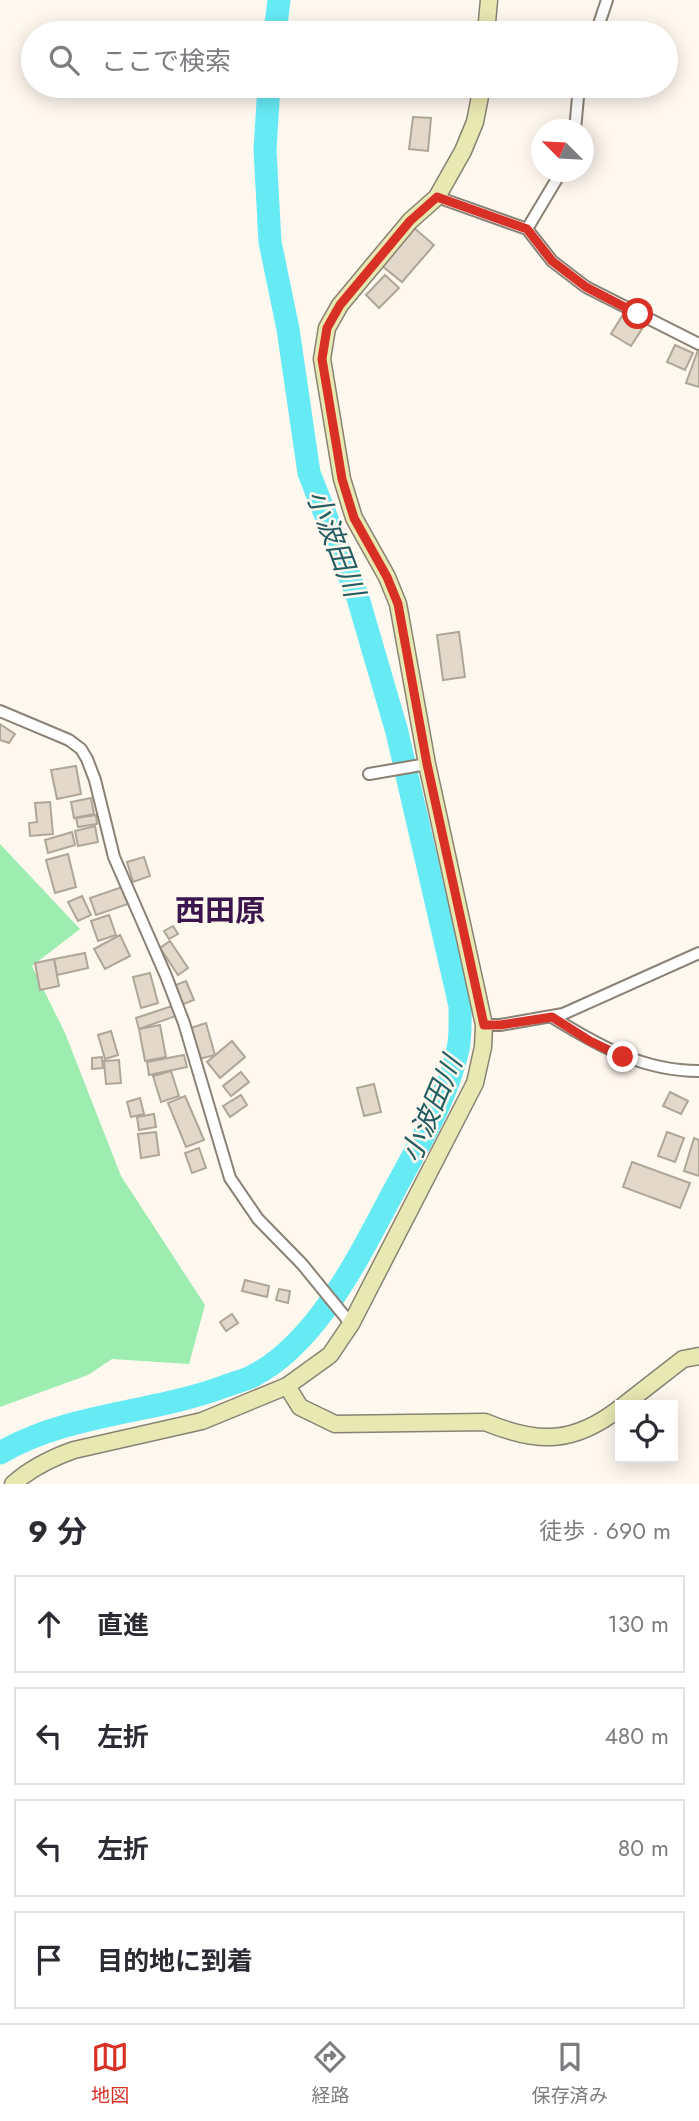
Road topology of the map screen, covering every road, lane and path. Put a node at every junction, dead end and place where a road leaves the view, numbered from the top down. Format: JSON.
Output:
{"nodes":[{"id":1,"x":489,"y":0,"type":"edge"},
{"id":2,"x":607,"y":0,"type":"edge"},
{"id":3,"x":487,"y":21,"type":"edge"},
{"id":4,"x":600,"y":21,"type":"edge"},
{"id":5,"x":480,"y":98,"type":"edge"},
{"id":6,"x":578,"y":98,"type":"edge"},
{"id":7,"x":576,"y":119,"type":"edge"},
{"id":8,"x":555,"y":182,"type":"edge"},
{"id":9,"x":437,"y":197,"type":"junction"},
{"id":10,"x":527,"y":229,"type":"junction"},
{"id":11,"x":699,"y":344,"type":"edge"},
{"id":12,"x":0,"y":711,"type":"edge"},
{"id":13,"x":423,"y":764,"type":"junction"},
{"id":14,"x":369,"y":774,"type":"dead end"},
{"id":15,"x":699,"y":953,"type":"edge"},
{"id":16,"x":552,"y":1017,"type":"junction"},
{"id":17,"x":484,"y":1025,"type":"junction"},
{"id":18,"x":699,"y":1071,"type":"edge"},
{"id":19,"x":348,"y":1320,"type":"junction"},
{"id":20,"x":699,"y":1356,"type":"edge"},
{"id":21,"x":287,"y":1386,"type":"junction"},
{"id":22,"x":631,"y":1400,"type":"edge"},
{"id":23,"x":615,"y":1412,"type":"edge"},
{"id":24,"x":13,"y":1484,"type":"edge"}],
"edges":[{"from":1,"to":3,"type":"street"},
{"from":2,"to":4,"type":"street"},
{"from":5,"to":9,"type":"street"},
{"from":6,"to":7,"type":"street"},
{"from":8,"to":10,"type":"street"},
{"from":9,"to":10,"type":"street"},
{"from":9,"to":13,"type":"street"},
{"from":10,"to":11,"type":"street"},
{"from":12,"to":19,"type":"street"},
{"from":13,"to":14,"type":"street"},
{"from":13,"to":17,"type":"street"},
{"from":15,"to":16,"type":"street"},
{"from":16,"to":17,"type":"street"},
{"from":16,"to":18,"type":"street"},
{"from":17,"to":19,"type":"street"},
{"from":19,"to":21,"type":"street"},
{"from":20,"to":22,"type":"street"},
{"from":21,"to":23,"type":"street"},
{"from":21,"to":24,"type":"street"}]}
